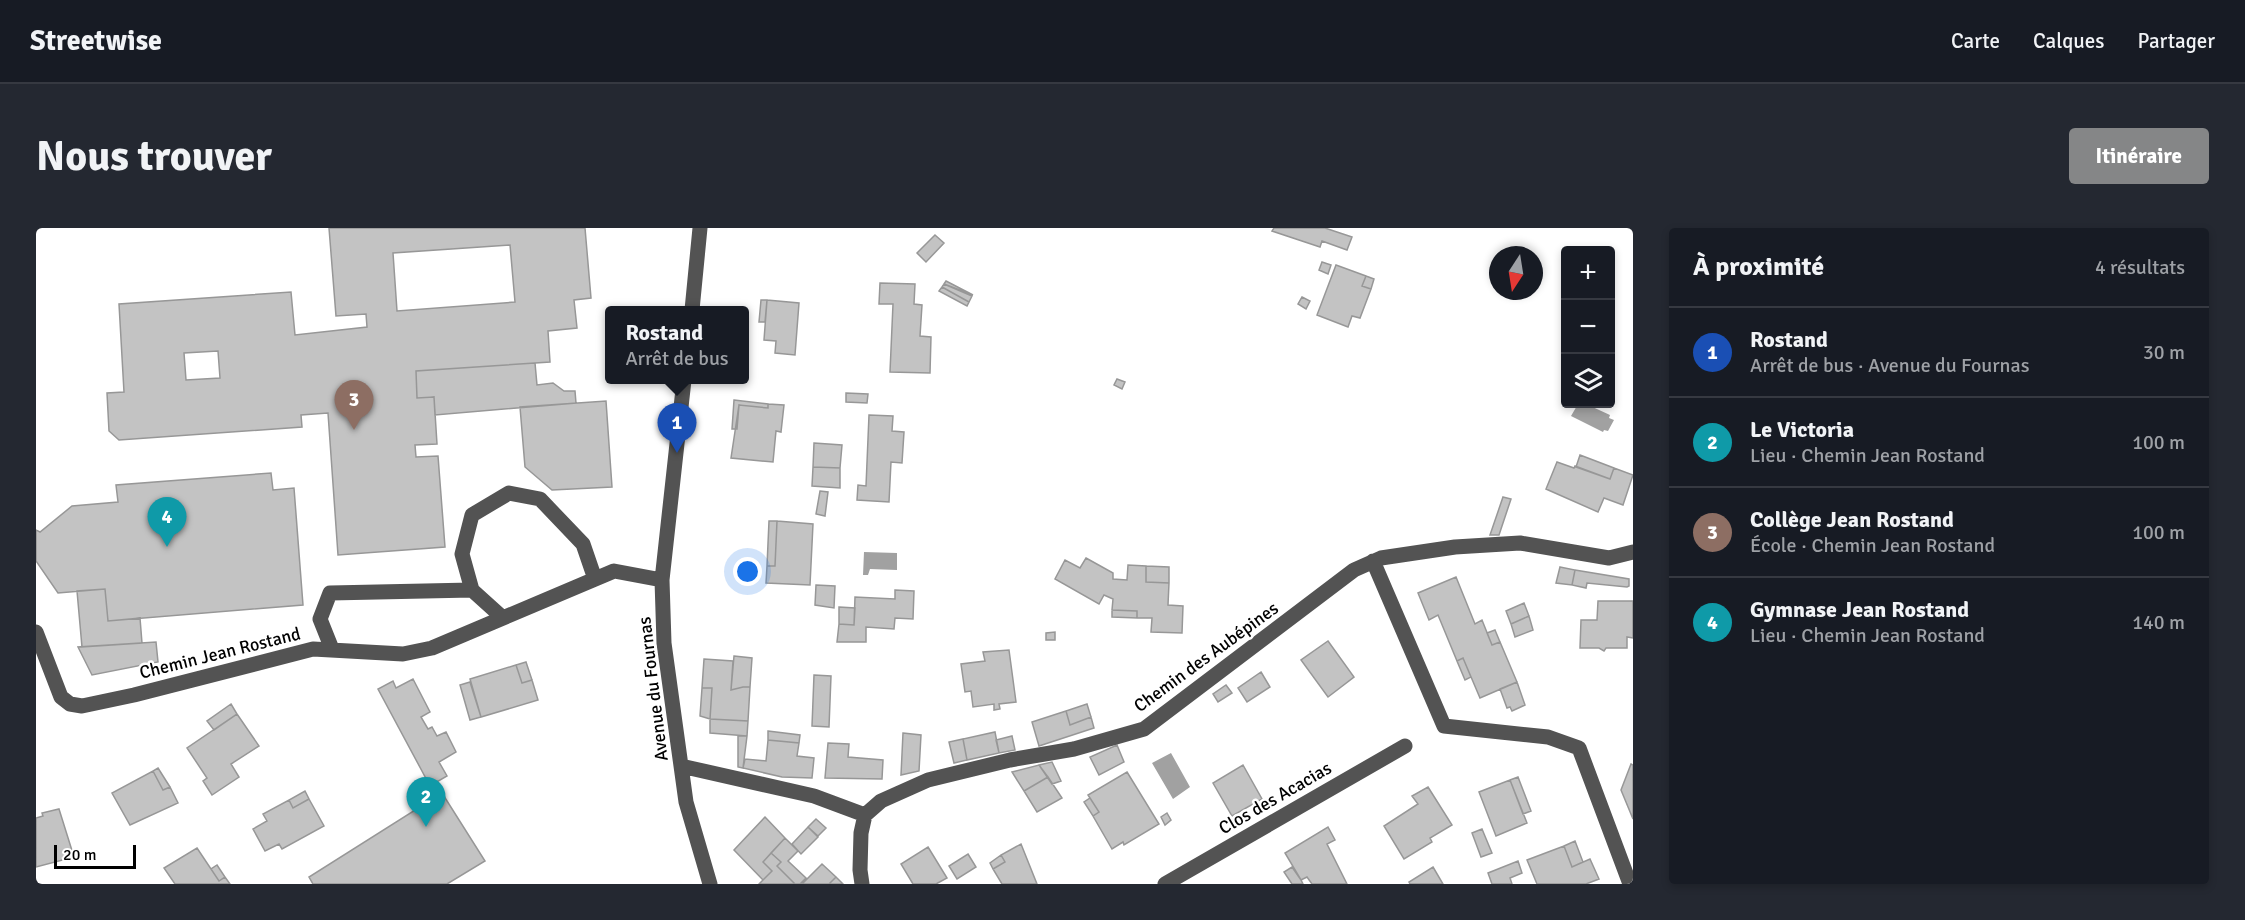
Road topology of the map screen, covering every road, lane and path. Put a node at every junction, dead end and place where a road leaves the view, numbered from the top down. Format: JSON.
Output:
{"nodes":[{"id":1,"x":700,"y":228,"type":"edge"},
{"id":2,"x":692,"y":306,"type":"edge"},
{"id":3,"x":684,"y":384,"type":"edge"},
{"id":4,"x":1633,"y":552,"type":"edge"},
{"id":5,"x":1374,"y":561,"type":"junction"},
{"id":6,"x":595,"y":579,"type":"junction"},
{"id":7,"x":662,"y":580,"type":"junction"},
{"id":8,"x":472,"y":590,"type":"junction"},
{"id":9,"x":503,"y":618,"type":"junction"},
{"id":10,"x":36,"y":632,"type":"edge"},
{"id":11,"x":332,"y":649,"type":"junction"},
{"id":12,"x":1405,"y":746,"type":"dead end"},
{"id":13,"x":681,"y":766,"type":"junction"},
{"id":14,"x":865,"y":815,"type":"junction"},
{"id":15,"x":710,"y":884,"type":"edge"},
{"id":16,"x":862,"y":884,"type":"edge"},
{"id":17,"x":1165,"y":884,"type":"edge"},
{"id":18,"x":1630,"y":884,"type":"edge"}],
"edges":[{"from":1,"to":2,"type":"street"},
{"from":3,"to":7,"type":"street","name":"Avenue du Fournas"},
{"from":4,"to":5,"type":"street","name":"Chemin des Aubépines"},
{"from":5,"to":14,"type":"street","name":"Chemin des Aubépines"},
{"from":5,"to":18,"type":"street"},
{"from":6,"to":7,"type":"street","name":"Chemin Jean Rostand"},
{"from":6,"to":8,"type":"street"},
{"from":6,"to":9,"type":"street","name":"Chemin Jean Rostand"},
{"from":7,"to":13,"type":"street","name":"Avenue du Fournas"},
{"from":8,"to":9,"type":"street"},
{"from":8,"to":11,"type":"street"},
{"from":9,"to":11,"type":"street","name":"Chemin Jean Rostand"},
{"from":10,"to":11,"type":"street","name":"Chemin Jean Rostand"},
{"from":12,"to":17,"type":"street","name":"Clos des Acacias"},
{"from":13,"to":14,"type":"street"},
{"from":13,"to":15,"type":"street","name":"Avenue du Fournas"},
{"from":14,"to":16,"type":"street"}]}
